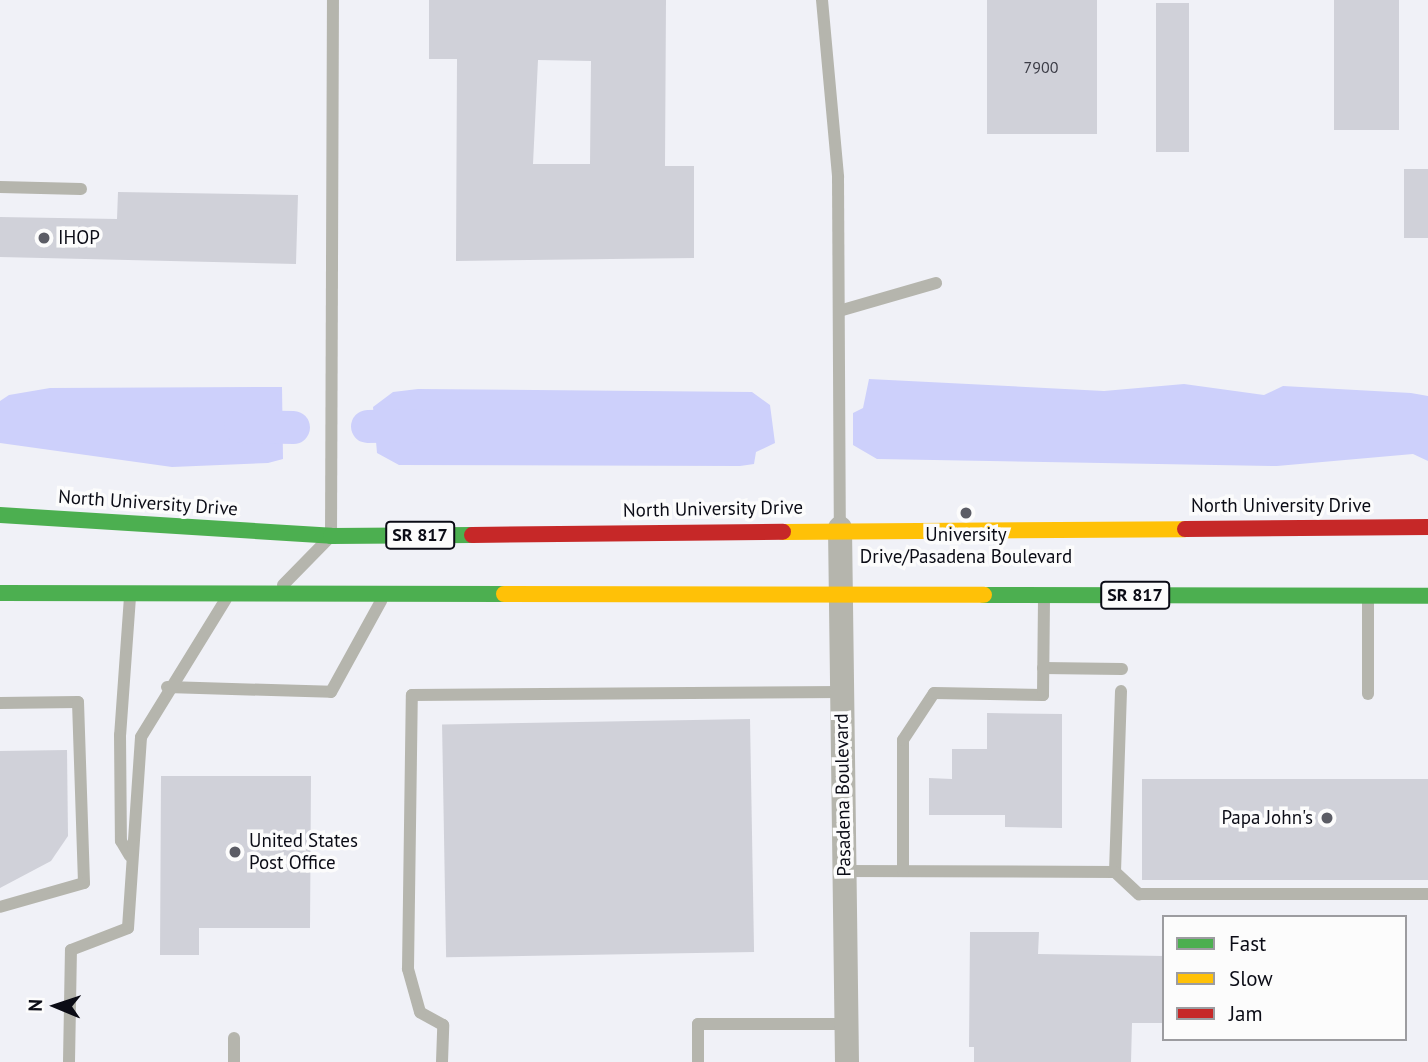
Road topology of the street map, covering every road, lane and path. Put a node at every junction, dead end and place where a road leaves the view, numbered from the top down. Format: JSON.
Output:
{"nodes":[{"id":1,"x":333,"y":0,"type":"edge"},
{"id":2,"x":822,"y":0,"type":"edge"},
{"id":3,"x":0,"y":187,"type":"edge"},
{"id":4,"x":81,"y":189,"type":"dead end"},
{"id":5,"x":936,"y":283,"type":"dead end"},
{"id":6,"x":839,"y":311,"type":"junction"},
{"id":7,"x":0,"y":515,"type":"edge"},
{"id":8,"x":840,"y":527,"type":"junction"},
{"id":9,"x":1428,"y":527,"type":"edge"},
{"id":10,"x":331,"y":536,"type":"junction"},
{"id":11,"x":0,"y":593,"type":"edge"},
{"id":12,"x":842,"y":594,"type":"junction"},
{"id":13,"x":130,"y":595,"type":"junction"},
{"id":14,"x":1044,"y":595,"type":"junction"},
{"id":15,"x":228,"y":596,"type":"junction"},
{"id":16,"x":1368,"y":596,"type":"junction"},
{"id":17,"x":1428,"y":596,"type":"edge"},
{"id":18,"x":270,"y":597,"type":"junction"},
{"id":19,"x":383,"y":597,"type":"junction"},
{"id":20,"x":1043,"y":668,"type":"junction"},
{"id":21,"x":1122,"y":669,"type":"dead end"},
{"id":22,"x":167,"y":687,"type":"junction"},
{"id":23,"x":1121,"y":691,"type":"dead end"},
{"id":24,"x":841,"y":692,"type":"junction"},
{"id":25,"x":1368,"y":694,"type":"dead end"},
{"id":26,"x":0,"y":703,"type":"edge"},
{"id":27,"x":131,"y":856,"type":"junction"},
{"id":28,"x":844,"y":871,"type":"junction"},
{"id":29,"x":903,"y":871,"type":"junction"},
{"id":30,"x":1115,"y":872,"type":"junction"},
{"id":31,"x":1428,"y":894,"type":"edge"},
{"id":32,"x":0,"y":907,"type":"edge"},
{"id":33,"x":846,"y":1024,"type":"junction"},
{"id":34,"x":234,"y":1038,"type":"dead end"},
{"id":35,"x":69,"y":1062,"type":"edge"},
{"id":36,"x":234,"y":1062,"type":"edge"},
{"id":37,"x":442,"y":1062,"type":"edge"},
{"id":38,"x":698,"y":1062,"type":"edge"},
{"id":39,"x":847,"y":1062,"type":"edge"}],
"edges":[{"from":1,"to":10,"type":"lane"},
{"from":2,"to":6,"type":"lane"},
{"from":3,"to":4,"type":"lane"},
{"from":5,"to":6,"type":"lane"},
{"from":6,"to":8,"type":"lane"},
{"from":7,"to":10,"type":"main road","name":"North University Drive","number":"SR 817"},
{"from":8,"to":9,"type":"main road","name":"North University Drive","number":"SR 817"},
{"from":8,"to":10,"type":"main road","name":"North University Drive","number":"SR 817"},
{"from":8,"to":12,"type":"street","name":"Pasadena Boulevard"},
{"from":10,"to":18,"type":"lane"},
{"from":11,"to":13,"type":"main road","number":"SR 817"},
{"from":12,"to":14,"type":"main road","number":"SR 817"},
{"from":12,"to":19,"type":"main road","number":"SR 817"},
{"from":12,"to":24,"type":"street","name":"Pasadena Boulevard"},
{"from":13,"to":15,"type":"main road","number":"SR 817"},
{"from":13,"to":27,"type":"lane"},
{"from":14,"to":16,"type":"main road","number":"SR 817"},
{"from":14,"to":20,"type":"lane"},
{"from":15,"to":18,"type":"main road","number":"SR 817"},
{"from":15,"to":22,"type":"lane"},
{"from":16,"to":17,"type":"main road","number":"SR 817"},
{"from":16,"to":25,"type":"lane"},
{"from":18,"to":19,"type":"main road","number":"SR 817"},
{"from":19,"to":22,"type":"lane"},
{"from":20,"to":21,"type":"lane"},
{"from":20,"to":29,"type":"lane"},
{"from":22,"to":27,"type":"lane"},
{"from":23,"to":30,"type":"lane"},
{"from":24,"to":28,"type":"street","name":"Pasadena Boulevard"},
{"from":24,"to":37,"type":"lane"},
{"from":26,"to":32,"type":"lane"},
{"from":27,"to":35,"type":"lane"},
{"from":28,"to":29,"type":"lane"},
{"from":28,"to":33,"type":"street","name":"Pasadena Boulevard"},
{"from":29,"to":30,"type":"lane"},
{"from":30,"to":31,"type":"lane"},
{"from":33,"to":38,"type":"lane"},
{"from":33,"to":39,"type":"street","name":"Pasadena Boulevard"},
{"from":34,"to":36,"type":"lane"}]}
